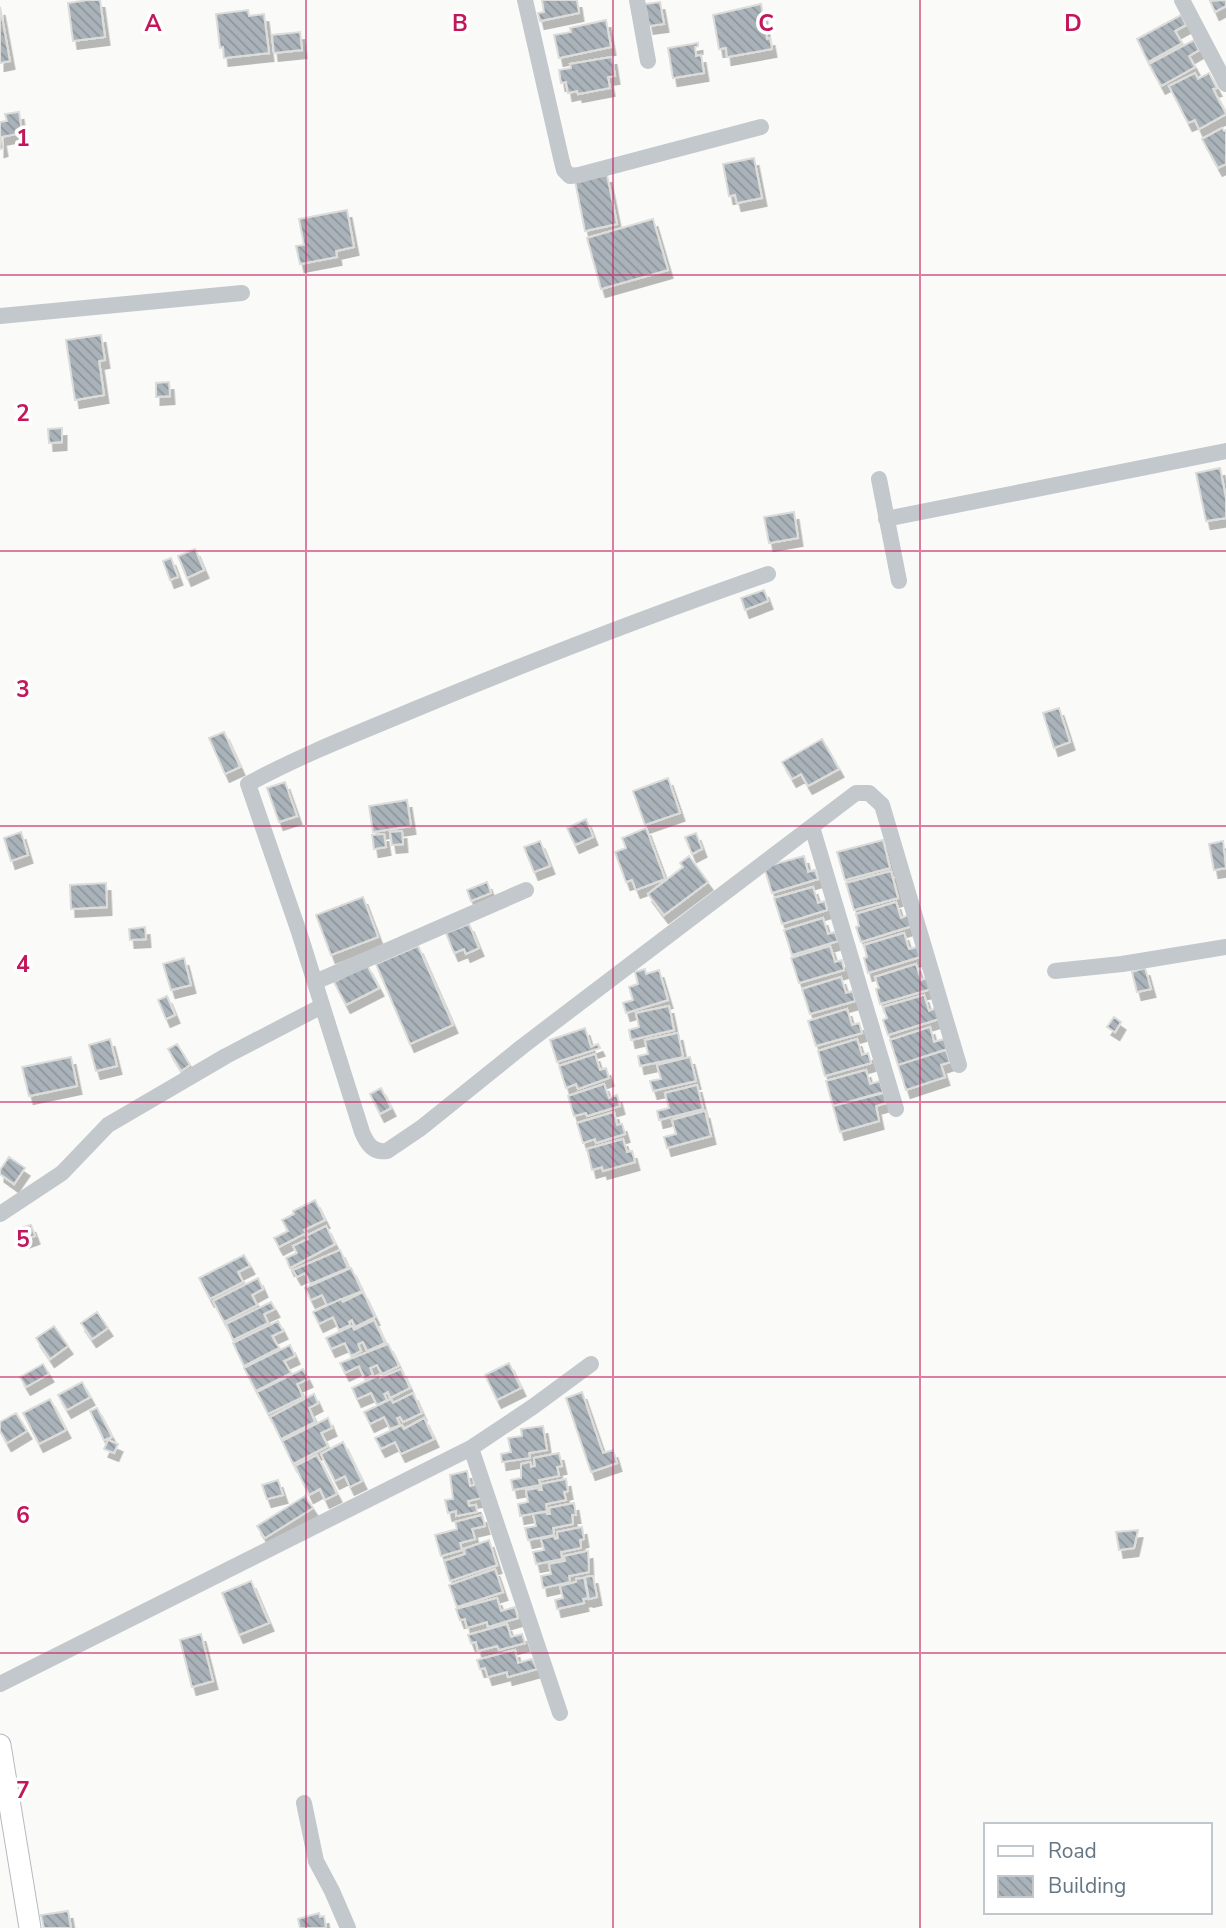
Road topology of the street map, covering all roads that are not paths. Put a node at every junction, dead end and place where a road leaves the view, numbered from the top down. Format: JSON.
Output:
{"nodes":[{"id":1,"x":525,"y":0,"type":"edge"},
{"id":2,"x":637,"y":0,"type":"edge"},
{"id":3,"x":1182,"y":0,"type":"edge"},
{"id":4,"x":648,"y":61,"type":"dead end"},
{"id":5,"x":1226,"y":84,"type":"edge"},
{"id":6,"x":761,"y":127,"type":"dead end"},
{"id":7,"x":243,"y":293,"type":"dead end"},
{"id":8,"x":0,"y":316,"type":"edge"},
{"id":9,"x":1226,"y":451,"type":"edge"},
{"id":10,"x":879,"y":479,"type":"dead end"},
{"id":11,"x":886,"y":519,"type":"junction"},
{"id":12,"x":768,"y":574,"type":"dead end"},
{"id":13,"x":898,"y":581,"type":"dead end"},
{"id":14,"x":811,"y":827,"type":"junction"},
{"id":15,"x":526,"y":890,"type":"dead end"},
{"id":16,"x":1226,"y":947,"type":"edge"},
{"id":17,"x":1055,"y":971,"type":"dead end"},
{"id":18,"x":315,"y":982,"type":"junction"},
{"id":19,"x":322,"y":1006,"type":"junction"},
{"id":20,"x":959,"y":1065,"type":"dead end"},
{"id":21,"x":896,"y":1109,"type":"dead end"},
{"id":22,"x":0,"y":1214,"type":"edge"},
{"id":23,"x":591,"y":1364,"type":"dead end"},
{"id":24,"x":471,"y":1448,"type":"junction"},
{"id":25,"x":0,"y":1684,"type":"edge"},
{"id":26,"x":560,"y":1713,"type":"dead end"},
{"id":27,"x":0,"y":1745,"type":"edge"},
{"id":28,"x":304,"y":1803,"type":"dead end"},
{"id":29,"x":8,"y":1838,"type":"edge"},
{"id":30,"x":30,"y":1928,"type":"edge"},
{"id":31,"x":348,"y":1928,"type":"edge"}],
"edges":[{"from":1,"to":6,"type":"street"},
{"from":2,"to":4,"type":"street"},
{"from":3,"to":5,"type":"street"},
{"from":7,"to":8,"type":"street"},
{"from":9,"to":11,"type":"street"},
{"from":10,"to":11,"type":"street"},
{"from":11,"to":13,"type":"street"},
{"from":12,"to":18,"type":"street"},
{"from":14,"to":19,"type":"street"},
{"from":14,"to":20,"type":"street"},
{"from":14,"to":21,"type":"street"},
{"from":15,"to":18,"type":"street"},
{"from":16,"to":17,"type":"street"},
{"from":18,"to":19,"type":"street"},
{"from":19,"to":22,"type":"street"},
{"from":23,"to":24,"type":"street"},
{"from":24,"to":25,"type":"street"},
{"from":24,"to":26,"type":"street"},
{"from":27,"to":29,"type":"main road"},
{"from":28,"to":31,"type":"street"},
{"from":29,"to":30,"type":"main road"}]}
